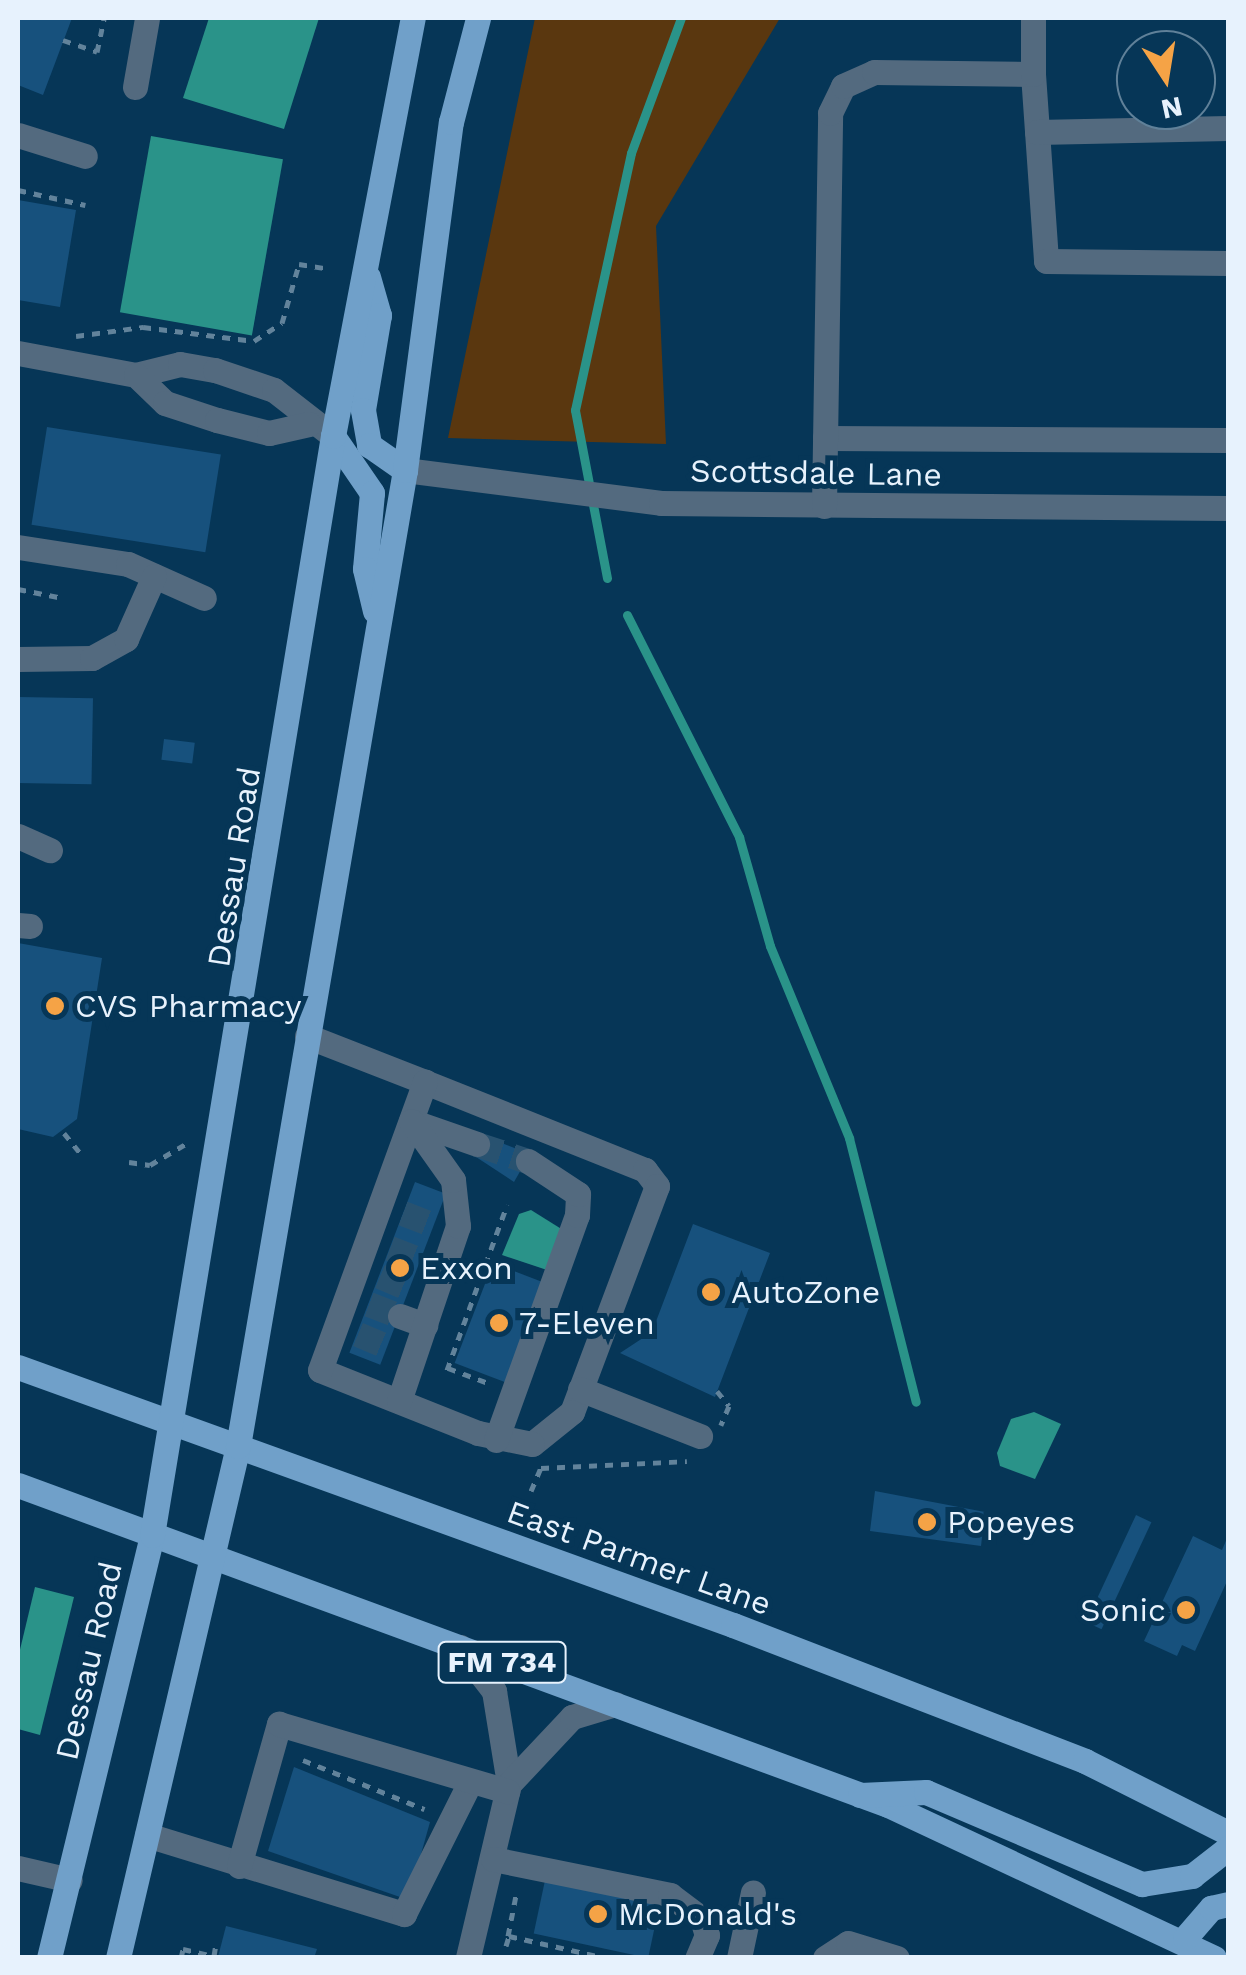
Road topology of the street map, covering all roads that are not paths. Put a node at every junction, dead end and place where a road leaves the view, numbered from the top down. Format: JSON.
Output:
{"nodes":[{"id":1,"x":148,"y":18,"type":"edge"},
{"id":2,"x":413,"y":18,"type":"edge"},
{"id":3,"x":478,"y":18,"type":"edge"},
{"id":4,"x":1034,"y":18,"type":"edge"},
{"id":5,"x":1033,"y":74,"type":"junction"},
{"id":6,"x":135,"y":88,"type":"dead end"},
{"id":7,"x":1228,"y":128,"type":"edge"},
{"id":8,"x":1037,"y":132,"type":"junction"},
{"id":9,"x":18,"y":135,"type":"edge"},
{"id":10,"x":85,"y":156,"type":"dead end"},
{"id":11,"x":1228,"y":263,"type":"edge"},
{"id":12,"x":366,"y":272,"type":"junction"},
{"id":13,"x":18,"y":353,"type":"edge"},
{"id":14,"x":136,"y":375,"type":"junction"},
{"id":15,"x":308,"y":424,"type":"junction"},
{"id":16,"x":333,"y":436,"type":"junction"},
{"id":17,"x":825,"y":438,"type":"junction"},
{"id":18,"x":1228,"y":440,"type":"edge"},
{"id":19,"x":404,"y":470,"type":"junction"},
{"id":20,"x":824,"y":506,"type":"junction"},
{"id":21,"x":1228,"y":508,"type":"edge"},
{"id":22,"x":18,"y":546,"type":"edge"},
{"id":23,"x":154,"y":576,"type":"junction"},
{"id":24,"x":204,"y":598,"type":"dead end"},
{"id":25,"x":378,"y":624,"type":"junction"},
{"id":26,"x":18,"y":659,"type":"edge"},
{"id":27,"x":18,"y":836,"type":"edge"},
{"id":28,"x":50,"y":850,"type":"dead end"},
{"id":29,"x":308,"y":1036,"type":"junction"},
{"id":30,"x":425,"y":1082,"type":"junction"},
{"id":31,"x":411,"y":1122,"type":"junction"},
{"id":32,"x":478,"y":1144,"type":"tunnel mouth"},
{"id":33,"x":528,"y":1161,"type":"tunnel mouth"},
{"id":34,"x":400,"y":1316,"type":"tunnel mouth"},
{"id":35,"x":425,"y":1325,"type":"junction"},
{"id":36,"x":389,"y":1346,"type":"tunnel mouth"},
{"id":37,"x":414,"y":1356,"type":"junction"},
{"id":38,"x":18,"y":1368,"type":"edge"},
{"id":39,"x":580,"y":1389,"type":"junction"},
{"id":40,"x":399,"y":1401,"type":"junction"},
{"id":41,"x":172,"y":1426,"type":"junction"},
{"id":42,"x":496,"y":1440,"type":"junction"},
{"id":43,"x":238,"y":1446,"type":"junction"},
{"id":44,"x":706,"y":1446,"type":"road end"},
{"id":45,"x":18,"y":1485,"type":"edge"},
{"id":46,"x":152,"y":1535,"type":"junction"},
{"id":47,"x":212,"y":1556,"type":"junction"},
{"id":48,"x":460,"y":1647,"type":"junction"},
{"id":49,"x":615,"y":1704,"type":"junction"},
{"id":50,"x":468,"y":1786,"type":"junction"},
{"id":51,"x":508,"y":1788,"type":"junction"},
{"id":52,"x":860,"y":1795,"type":"junction"},
{"id":53,"x":1228,"y":1833,"type":"edge"},
{"id":54,"x":147,"y":1835,"type":"junction"},
{"id":55,"x":1228,"y":1848,"type":"edge"},
{"id":56,"x":494,"y":1859,"type":"junction"},
{"id":57,"x":239,"y":1866,"type":"junction"},
{"id":58,"x":18,"y":1868,"type":"edge"},
{"id":59,"x":70,"y":1880,"type":"junction"},
{"id":60,"x":753,"y":1892,"type":"dead end"},
{"id":61,"x":1228,"y":1904,"type":"edge"},
{"id":62,"x":1180,"y":1948,"type":"edge"},
{"id":63,"x":706,"y":1950,"type":"edge"},
{"id":64,"x":49,"y":1958,"type":"edge"},
{"id":65,"x":118,"y":1958,"type":"edge"},
{"id":66,"x":468,"y":1958,"type":"edge"},
{"id":67,"x":739,"y":1958,"type":"edge"},
{"id":68,"x":825,"y":1958,"type":"edge"},
{"id":69,"x":898,"y":1958,"type":"edge"},
{"id":70,"x":1214,"y":1958,"type":"edge"}],
"edges":[{"from":1,"to":6,"type":"street"},
{"from":2,"to":12,"type":"main road","name":"Dessau Road"},
{"from":3,"to":19,"type":"main road"},
{"from":4,"to":5,"type":"street"},
{"from":5,"to":8,"type":"street"},
{"from":5,"to":17,"type":"street"},
{"from":7,"to":8,"type":"street"},
{"from":8,"to":11,"type":"street"},
{"from":9,"to":10,"type":"street"},
{"from":12,"to":16,"type":"main road","name":"Dessau Road"},
{"from":12,"to":19,"type":"main road"},
{"from":13,"to":14,"type":"street"},
{"from":14,"to":15,"type":"street"},
{"from":14,"to":15,"type":"street"},
{"from":15,"to":16,"type":"street"},
{"from":16,"to":25,"type":"main road"},
{"from":16,"to":41,"type":"main road","name":"Dessau Road"},
{"from":17,"to":18,"type":"street"},
{"from":17,"to":20,"type":"street"},
{"from":19,"to":20,"type":"street","name":"Scottsdale Lane"},
{"from":19,"to":25,"type":"main road"},
{"from":20,"to":21,"type":"street","name":"Scottsdale Lane"},
{"from":22,"to":23,"type":"street"},
{"from":23,"to":24,"type":"street"},
{"from":23,"to":26,"type":"street"},
{"from":25,"to":29,"type":"main road"},
{"from":27,"to":28,"type":"street"},
{"from":29,"to":30,"type":"street"},
{"from":29,"to":43,"type":"main road"},
{"from":30,"to":31,"type":"street"},
{"from":30,"to":39,"type":"street"},
{"from":31,"to":32,"type":"street"},
{"from":31,"to":35,"type":"street"},
{"from":31,"to":40,"type":"street"},
{"from":33,"to":42,"type":"street"},
{"from":34,"to":35,"type":"street"},
{"from":35,"to":37,"type":"street"},
{"from":36,"to":37,"type":"street"},
{"from":37,"to":40,"type":"street"},
{"from":38,"to":41,"type":"main road","name":"East Parmer Lane"},
{"from":39,"to":42,"type":"street"},
{"from":39,"to":44,"type":"street"},
{"from":40,"to":42,"type":"street"},
{"from":41,"to":43,"type":"main road","name":"East Parmer Lane"},
{"from":41,"to":46,"type":"main road","name":"Dessau Road"},
{"from":43,"to":47,"type":"main road"},
{"from":43,"to":53,"type":"main road","name":"East Parmer Lane"},
{"from":45,"to":46,"type":"main road","number":"FM 734"},
{"from":46,"to":47,"type":"main road","number":"FM 734"},
{"from":46,"to":59,"type":"main road","name":"Dessau Road"},
{"from":47,"to":48,"type":"main road","number":"FM 734"},
{"from":47,"to":54,"type":"main road"},
{"from":48,"to":49,"type":"main road","number":"FM 734"},
{"from":48,"to":51,"type":"street"},
{"from":49,"to":51,"type":"street"},
{"from":49,"to":52,"type":"main road","number":"FM 734"},
{"from":50,"to":51,"type":"street"},
{"from":50,"to":57,"type":"street"},
{"from":50,"to":57,"type":"street"},
{"from":51,"to":56,"type":"street"},
{"from":52,"to":55,"type":"main road"},
{"from":52,"to":62,"type":"main road","number":"FM 734"},
{"from":54,"to":57,"type":"street"},
{"from":54,"to":65,"type":"main road"},
{"from":56,"to":63,"type":"street"},
{"from":56,"to":66,"type":"street"},
{"from":58,"to":59,"type":"street"},
{"from":59,"to":64,"type":"main road","name":"Dessau Road"},
{"from":60,"to":67,"type":"street"},
{"from":61,"to":62,"type":"main road"},
{"from":62,"to":70,"type":"main road","number":"FM 734"},
{"from":68,"to":69,"type":"street"}]}
